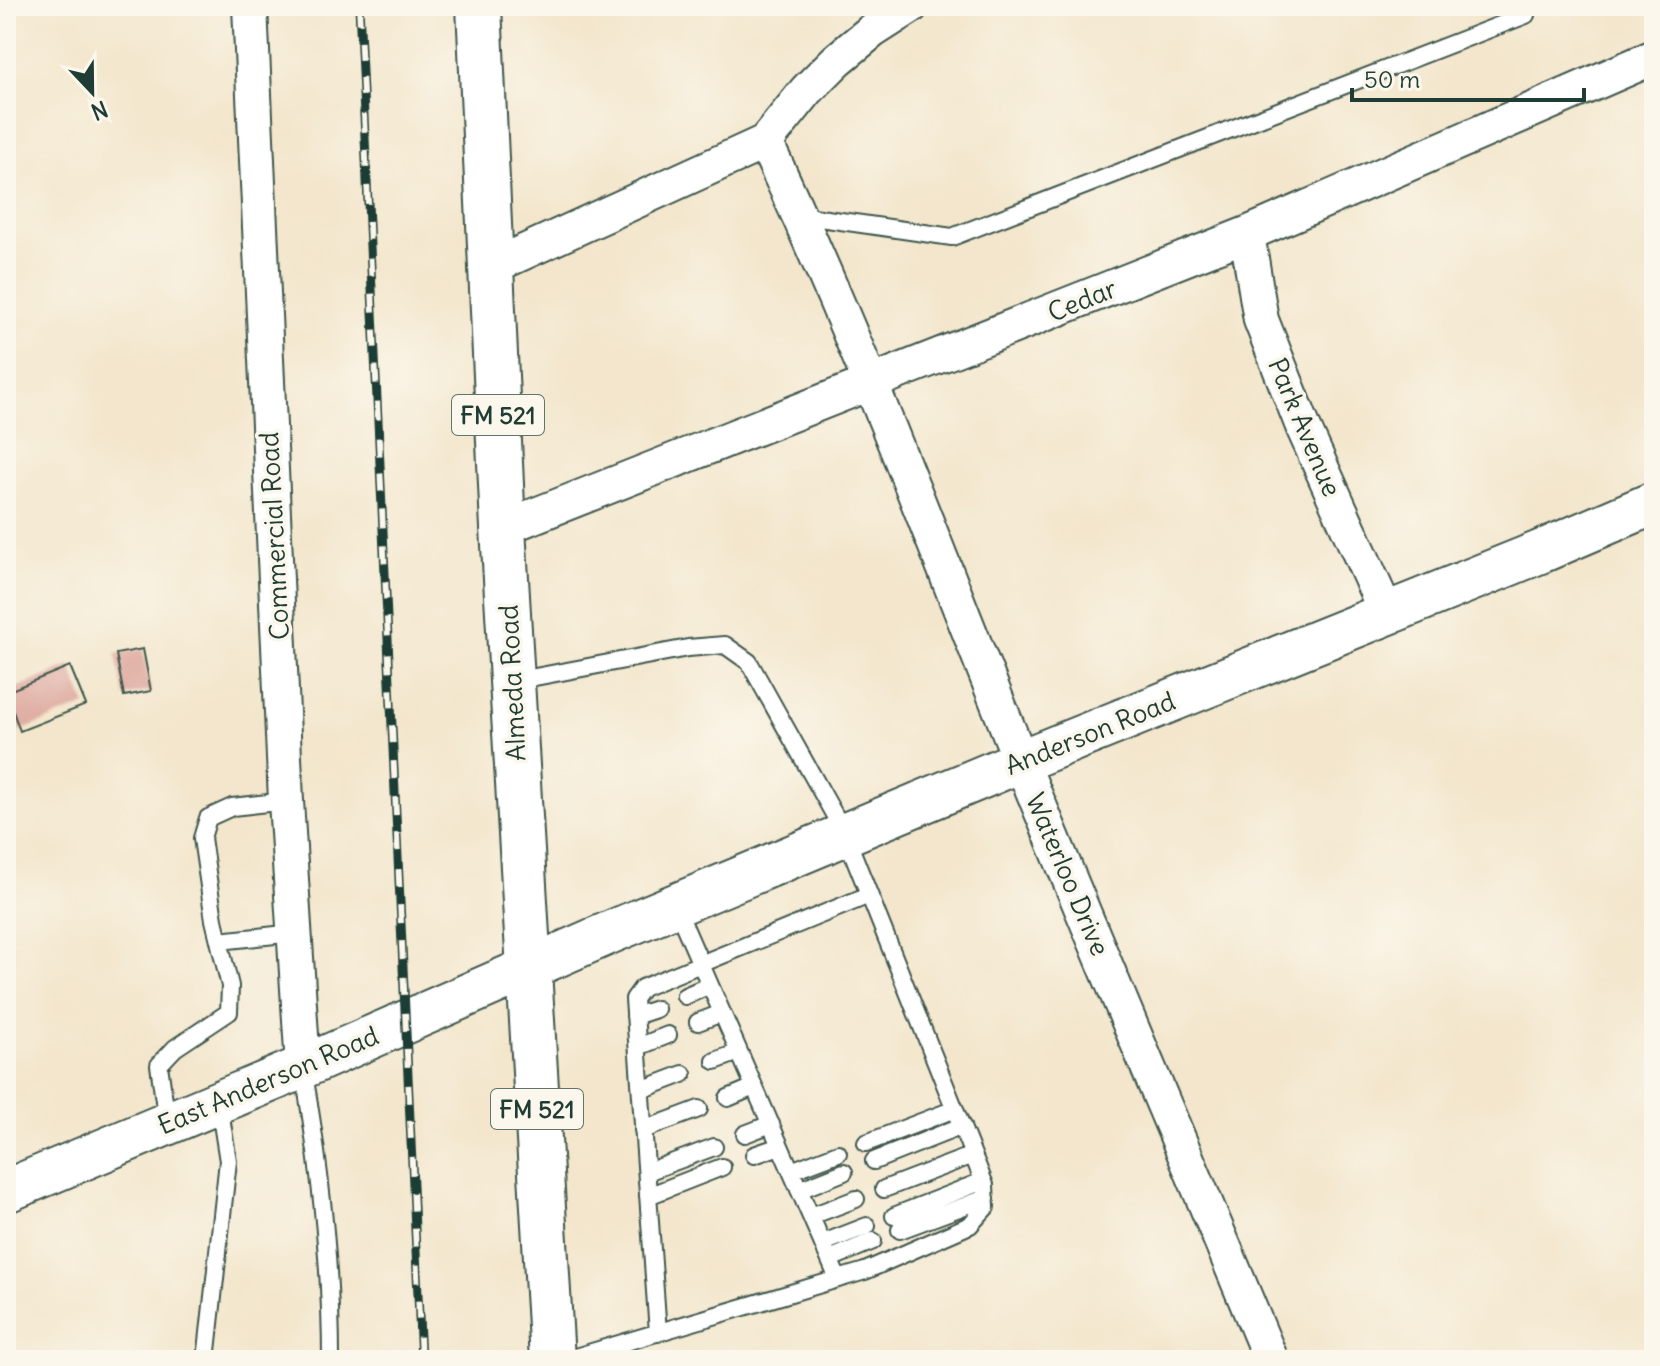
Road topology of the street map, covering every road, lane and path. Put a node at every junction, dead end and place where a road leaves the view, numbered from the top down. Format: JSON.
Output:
{"nodes":[{"id":1,"x":250,"y":6,"type":"edge"},
{"id":2,"x":479,"y":6,"type":"edge"},
{"id":3,"x":911,"y":6,"type":"edge"},
{"id":4,"x":1526,"y":15,"type":"dead end"},
{"id":5,"x":1654,"y":57,"type":"edge"},
{"id":6,"x":765,"y":142,"type":"junction"},
{"id":7,"x":799,"y":215,"type":"junction"},
{"id":8,"x":1247,"y":234,"type":"junction"},
{"id":9,"x":491,"y":267,"type":"junction"},
{"id":10,"x":872,"y":384,"type":"junction"},
{"id":11,"x":1654,"y":503,"type":"edge"},
{"id":12,"x":503,"y":528,"type":"junction"},
{"id":13,"x":1386,"y":612,"type":"junction"},
{"id":14,"x":512,"y":682,"type":"junction"},
{"id":15,"x":1021,"y":761,"type":"junction"},
{"id":16,"x":286,"y":801,"type":"junction"},
{"id":17,"x":845,"y":834,"type":"junction"},
{"id":18,"x":869,"y":895,"type":"junction"},
{"id":19,"x":675,"y":905,"type":"junction"},
{"id":20,"x":294,"y":933,"type":"junction"},
{"id":21,"x":219,"y":941,"type":"junction"},
{"id":22,"x":701,"y":964,"type":"junction"},
{"id":23,"x":529,"y":967,"type":"junction"},
{"id":24,"x":710,"y":985,"type":"junction"},
{"id":25,"x":685,"y":996,"type":"dead end"},
{"id":26,"x":656,"y":1009,"type":"dead end"},
{"id":27,"x":722,"y":1013,"type":"junction"},
{"id":28,"x":635,"y":1016,"type":"junction"},
{"id":29,"x":698,"y":1022,"type":"dead end"},
{"id":30,"x":668,"y":1035,"type":"dead end"},
{"id":31,"x":638,"y":1047,"type":"junction"},
{"id":32,"x":739,"y":1052,"type":"junction"},
{"id":33,"x":715,"y":1061,"type":"dead end"},
{"id":34,"x":303,"y":1067,"type":"junction"},
{"id":35,"x":683,"y":1074,"type":"dead end"},
{"id":36,"x":754,"y":1087,"type":"junction"},
{"id":37,"x":641,"y":1090,"type":"junction"},
{"id":38,"x":728,"y":1098,"type":"dead end"},
{"id":39,"x":219,"y":1102,"type":"junction"},
{"id":40,"x":699,"y":1109,"type":"dead end"},
{"id":41,"x":955,"y":1109,"type":"junction"},
{"id":42,"x":168,"y":1123,"type":"junction"},
{"id":43,"x":771,"y":1124,"type":"junction"},
{"id":44,"x":962,"y":1126,"type":"junction"},
{"id":45,"x":643,"y":1130,"type":"junction"},
{"id":46,"x":745,"y":1134,"type":"dead end"},
{"id":47,"x":866,"y":1143,"type":"dead end"},
{"id":48,"x":780,"y":1146,"type":"junction"},
{"id":49,"x":714,"y":1147,"type":"dead end"},
{"id":50,"x":838,"y":1153,"type":"dead end"},
{"id":51,"x":754,"y":1155,"type":"dead end"},
{"id":52,"x":973,"y":1155,"type":"junction"},
{"id":53,"x":874,"y":1161,"type":"dead end"},
{"id":54,"x":722,"y":1167,"type":"dead end"},
{"id":55,"x":791,"y":1171,"type":"junction"},
{"id":56,"x":647,"y":1172,"type":"junction"},
{"id":57,"x":844,"y":1172,"type":"dead end"},
{"id":58,"x":884,"y":1189,"type":"dead end"},
{"id":59,"x":799,"y":1190,"type":"junction"},
{"id":60,"x":984,"y":1190,"type":"junction"},
{"id":61,"x":6,"y":1191,"type":"edge"},
{"id":62,"x":648,"y":1196,"type":"junction"},
{"id":63,"x":856,"y":1199,"type":"dead end"},
{"id":64,"x":811,"y":1216,"type":"junction"},
{"id":65,"x":897,"y":1223,"type":"dead end"},
{"id":66,"x":823,"y":1243,"type":"junction"},
{"id":67,"x":830,"y":1259,"type":"junction"},
{"id":68,"x":838,"y":1279,"type":"junction"},
{"id":69,"x":658,"y":1333,"type":"junction"},
{"id":70,"x":206,"y":1360,"type":"edge"},
{"id":71,"x":331,"y":1360,"type":"edge"},
{"id":72,"x":552,"y":1360,"type":"edge"},
{"id":73,"x":565,"y":1360,"type":"edge"},
{"id":74,"x":1271,"y":1360,"type":"edge"}],
"edges":[{"from":1,"to":16,"type":"street","name":"Commercial Road"},
{"from":2,"to":9,"type":"main road","name":"Almeda Road","number":"FM 521"},
{"from":3,"to":6,"type":"street"},
{"from":4,"to":7,"type":"lane"},
{"from":5,"to":8,"type":"street","name":"Cedar"},
{"from":6,"to":7,"type":"street","name":"Waterloo Drive"},
{"from":6,"to":9,"type":"street"},
{"from":7,"to":10,"type":"street","name":"Waterloo Drive"},
{"from":8,"to":10,"type":"street","name":"Cedar"},
{"from":8,"to":13,"type":"street","name":"Park Avenue"},
{"from":9,"to":12,"type":"main road","name":"Almeda Road","number":"FM 521"},
{"from":10,"to":12,"type":"street","name":"Cedar"},
{"from":10,"to":15,"type":"street","name":"Waterloo Drive"},
{"from":11,"to":13,"type":"street","name":"Anderson Road"},
{"from":12,"to":14,"type":"main road","name":"Almeda Road","number":"FM 521"},
{"from":13,"to":15,"type":"street","name":"Anderson Road"},
{"from":14,"to":17,"type":"lane"},
{"from":14,"to":23,"type":"main road","name":"Almeda Road","number":"FM 521"},
{"from":15,"to":17,"type":"street","name":"Anderson Road"},
{"from":15,"to":74,"type":"street","name":"Waterloo Drive"},
{"from":16,"to":20,"type":"street","name":"Commercial Road"},
{"from":16,"to":21,"type":"lane"},
{"from":17,"to":18,"type":"lane"},
{"from":17,"to":19,"type":"street","name":"Anderson Road"},
{"from":18,"to":22,"type":"lane"},
{"from":18,"to":41,"type":"lane"},
{"from":19,"to":22,"type":"lane"},
{"from":19,"to":23,"type":"street","name":"Anderson Road"},
{"from":20,"to":21,"type":"lane"},
{"from":20,"to":34,"type":"street","name":"Commercial Road"},
{"from":21,"to":42,"type":"lane"},
{"from":22,"to":24,"type":"lane"},
{"from":22,"to":28,"type":"lane"},
{"from":23,"to":34,"type":"street","name":"East Anderson Road"},
{"from":23,"to":72,"type":"main road","name":"Almeda Road","number":"FM 521"},
{"from":24,"to":25,"type":"lane"},
{"from":24,"to":27,"type":"lane"},
{"from":26,"to":28,"type":"lane"},
{"from":27,"to":29,"type":"lane"},
{"from":27,"to":32,"type":"lane"},
{"from":28,"to":31,"type":"lane"},
{"from":30,"to":31,"type":"lane"},
{"from":31,"to":37,"type":"lane"},
{"from":32,"to":33,"type":"lane"},
{"from":32,"to":36,"type":"lane"},
{"from":34,"to":39,"type":"street","name":"East Anderson Road"},
{"from":34,"to":71,"type":"lane"},
{"from":35,"to":37,"type":"lane"},
{"from":36,"to":38,"type":"lane"},
{"from":36,"to":43,"type":"lane"},
{"from":37,"to":45,"type":"lane"},
{"from":39,"to":42,"type":"street","name":"East Anderson Road"},
{"from":39,"to":70,"type":"lane"},
{"from":40,"to":45,"type":"lane"},
{"from":41,"to":44,"type":"lane"},
{"from":41,"to":47,"type":"lane"},
{"from":42,"to":61,"type":"street","name":"East Anderson Road"},
{"from":43,"to":46,"type":"lane"},
{"from":43,"to":48,"type":"lane"},
{"from":44,"to":52,"type":"lane"},
{"from":44,"to":53,"type":"lane"},
{"from":45,"to":56,"type":"lane"},
{"from":48,"to":51,"type":"lane"},
{"from":48,"to":55,"type":"lane"},
{"from":49,"to":56,"type":"lane"},
{"from":50,"to":55,"type":"lane"},
{"from":52,"to":58,"type":"lane"},
{"from":52,"to":60,"type":"lane"},
{"from":54,"to":62,"type":"lane"},
{"from":55,"to":59,"type":"lane"},
{"from":56,"to":62,"type":"lane"},
{"from":57,"to":59,"type":"lane"},
{"from":59,"to":64,"type":"lane"},
{"from":60,"to":65,"type":"lane"},
{"from":60,"to":68,"type":"lane"},
{"from":62,"to":69,"type":"lane"},
{"from":63,"to":64,"type":"lane"},
{"from":64,"to":66,"type":"lane"},
{"from":66,"to":67,"type":"lane"},
{"from":66,"to":67,"type":"lane"},
{"from":67,"to":68,"type":"lane"},
{"from":68,"to":69,"type":"lane"},
{"from":69,"to":73,"type":"lane"}]}
